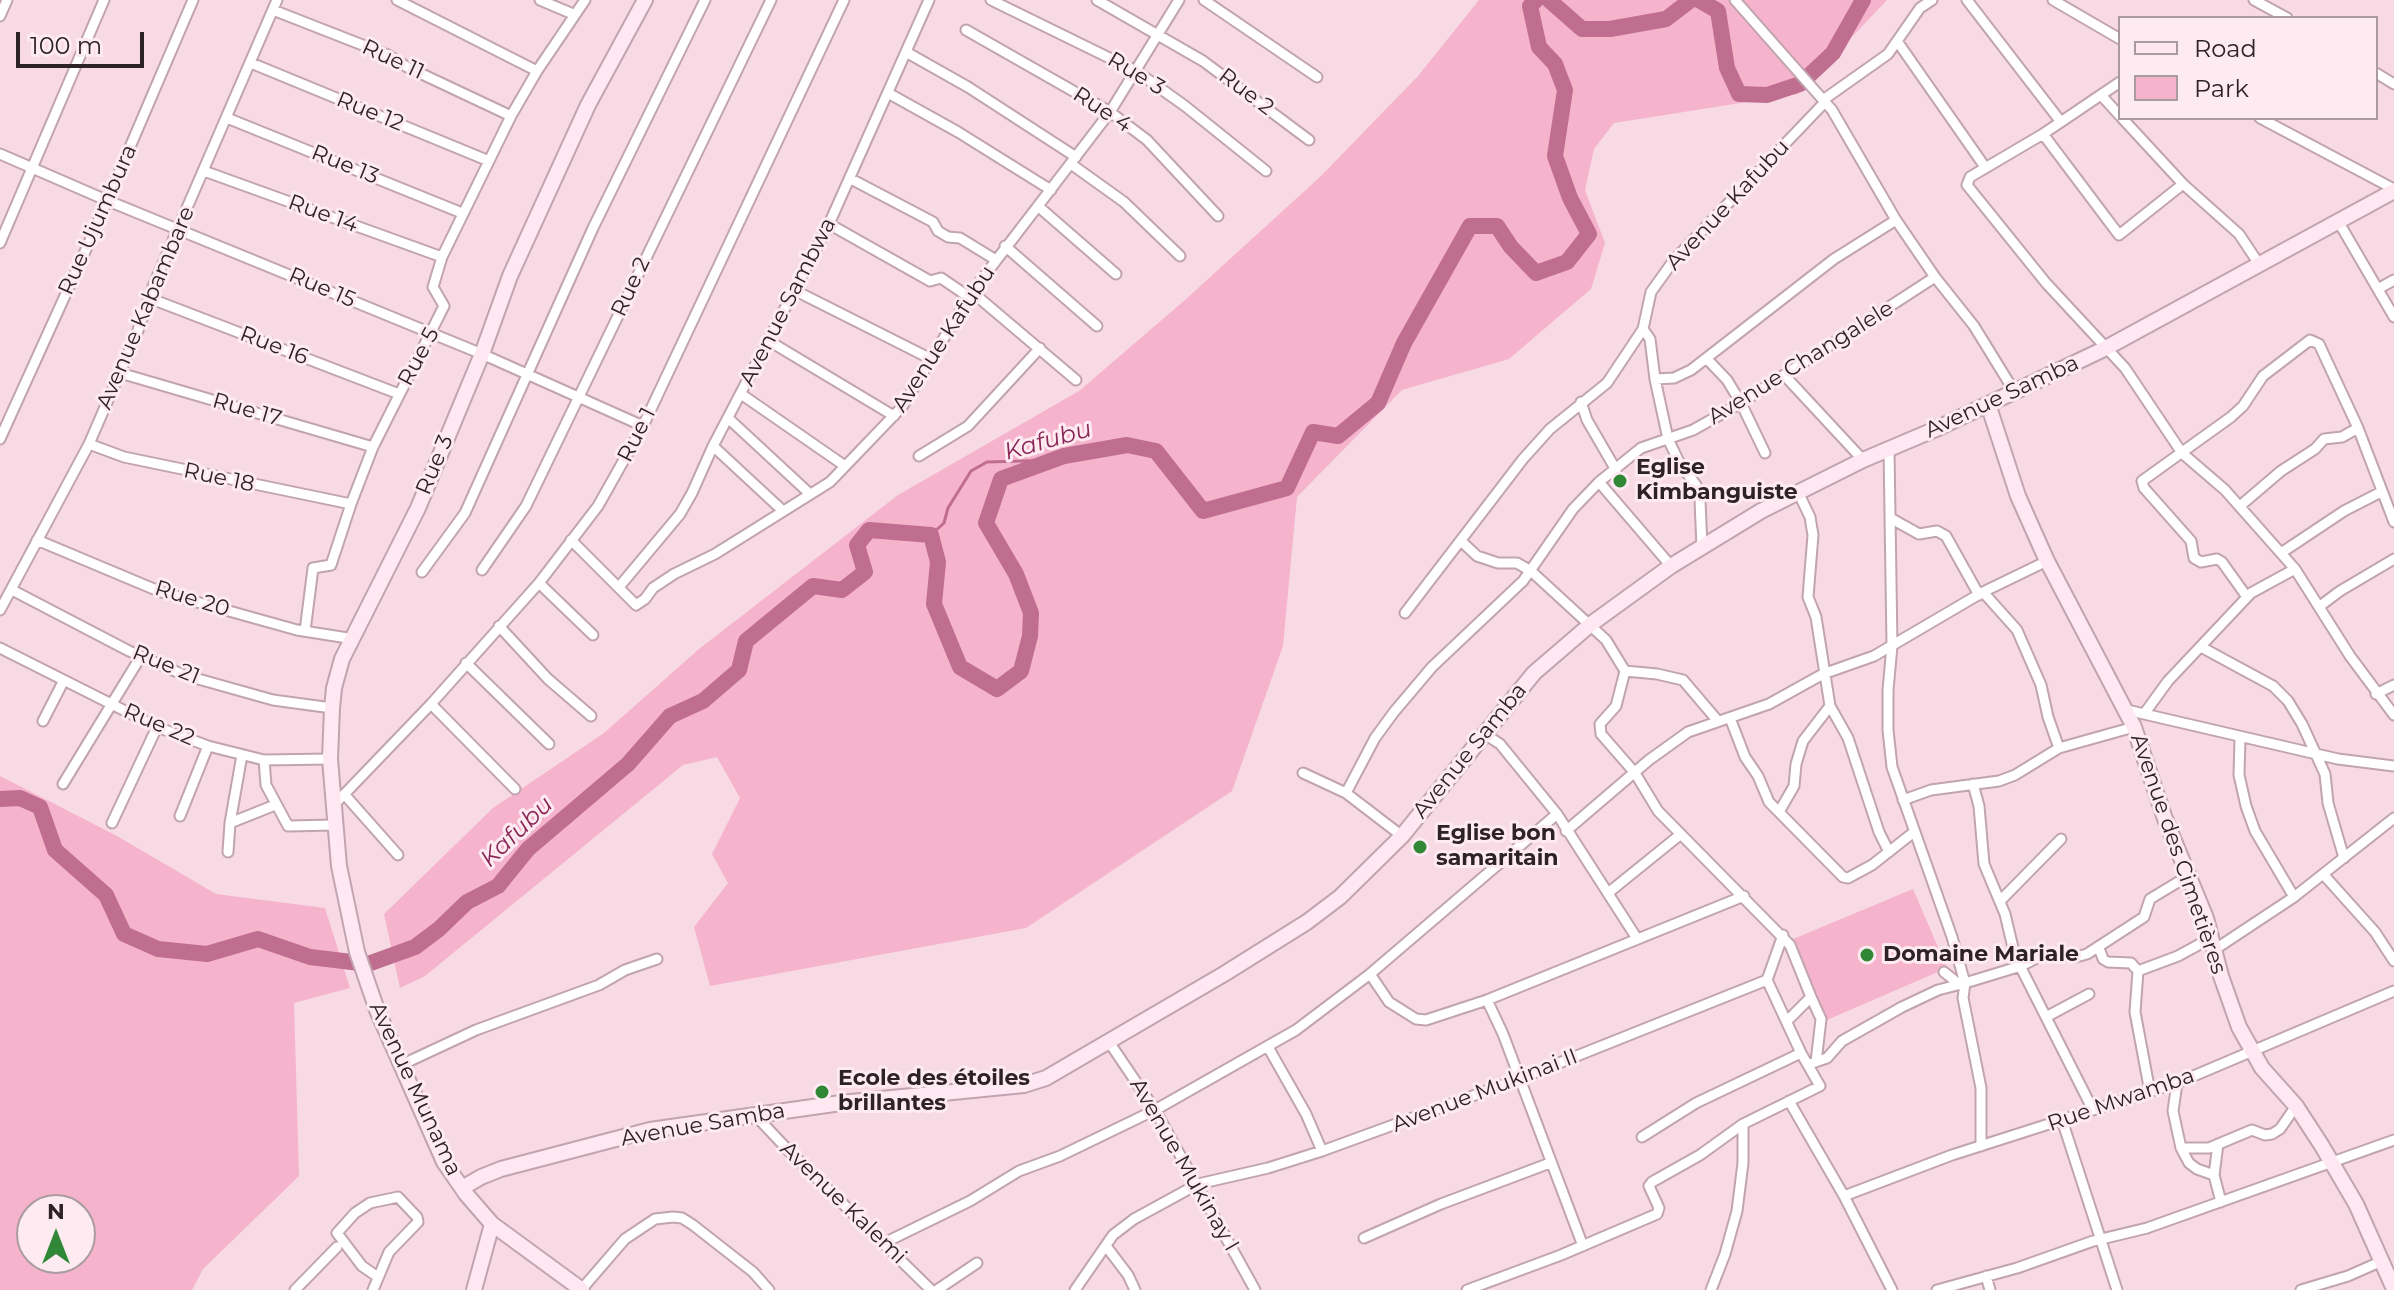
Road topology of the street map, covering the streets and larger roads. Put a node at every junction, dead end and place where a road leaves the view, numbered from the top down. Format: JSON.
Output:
{"nodes":[{"id":1,"x":7,"y":0,"type":"edge"},
{"id":2,"x":104,"y":0,"type":"edge"},
{"id":3,"x":193,"y":0,"type":"edge"},
{"id":4,"x":397,"y":0,"type":"edge"},
{"id":5,"x":540,"y":0,"type":"edge"},
{"id":6,"x":585,"y":0,"type":"edge"},
{"id":7,"x":645,"y":0,"type":"edge"},
{"id":8,"x":705,"y":0,"type":"edge"},
{"id":9,"x":771,"y":0,"type":"edge"},
{"id":10,"x":844,"y":0,"type":"edge"},
{"id":11,"x":929,"y":0,"type":"edge"},
{"id":12,"x":991,"y":0,"type":"edge"},
{"id":13,"x":1097,"y":0,"type":"edge"},
{"id":14,"x":1179,"y":0,"type":"edge"},
{"id":15,"x":1204,"y":0,"type":"edge"},
{"id":16,"x":1735,"y":0,"type":"edge"},
{"id":17,"x":1932,"y":0,"type":"edge"},
{"id":18,"x":1967,"y":0,"type":"edge"},
{"id":19,"x":2053,"y":0,"type":"edge"},
{"id":20,"x":2254,"y":0,"type":"edge"},
{"id":21,"x":275,"y":5,"type":"edge"},
{"id":22,"x":573,"y":14,"type":"junction"},
{"id":23,"x":0,"y":16,"type":"edge"},
{"id":24,"x":2283,"y":16,"type":"edge"},
{"id":25,"x":966,"y":30,"type":"dead end"},
{"id":26,"x":1158,"y":33,"type":"junction"},
{"id":27,"x":2118,"y":38,"type":"edge"},
{"id":28,"x":1897,"y":41,"type":"junction"},
{"id":29,"x":906,"y":52,"type":"junction"},
{"id":30,"x":251,"y":63,"type":"junction"},
{"id":31,"x":537,"y":71,"type":"junction"},
{"id":32,"x":1136,"y":71,"type":"junction"},
{"id":33,"x":1317,"y":77,"type":"dead end"},
{"id":34,"x":2118,"y":83,"type":"edge"},
{"id":35,"x":888,"y":93,"type":"junction"},
{"id":36,"x":2101,"y":95,"type":"junction"},
{"id":37,"x":1824,"y":101,"type":"junction"},
{"id":38,"x":1110,"y":112,"type":"junction"},
{"id":39,"x":2118,"y":114,"type":"edge"},
{"id":40,"x":511,"y":116,"type":"junction"},
{"id":41,"x":227,"y":118,"type":"junction"},
{"id":42,"x":2124,"y":120,"type":"edge"},
{"id":43,"x":2264,"y":120,"type":"edge"},
{"id":44,"x":2061,"y":122,"type":"junction"},
{"id":45,"x":2043,"y":134,"type":"junction"},
{"id":46,"x":1309,"y":140,"type":"dead end"},
{"id":47,"x":0,"y":154,"type":"edge"},
{"id":48,"x":1074,"y":160,"type":"junction"},
{"id":49,"x":489,"y":161,"type":"junction"},
{"id":50,"x":32,"y":167,"type":"junction"},
{"id":51,"x":1985,"y":167,"type":"junction"},
{"id":52,"x":204,"y":171,"type":"junction"},
{"id":53,"x":1266,"y":171,"type":"dead end"},
{"id":54,"x":851,"y":179,"type":"junction"},
{"id":55,"x":2183,"y":184,"type":"junction"},
{"id":56,"x":1051,"y":190,"type":"junction"},
{"id":57,"x":2394,"y":190,"type":"edge"},
{"id":58,"x":106,"y":200,"type":"junction"},
{"id":59,"x":1039,"y":207,"type":"junction"},
{"id":60,"x":462,"y":213,"type":"junction"},
{"id":61,"x":1218,"y":216,"type":"dead end"},
{"id":62,"x":1896,"y":220,"type":"junction"},
{"id":63,"x":2338,"y":221,"type":"junction"},
{"id":64,"x":829,"y":224,"type":"junction"},
{"id":65,"x":179,"y":228,"type":"junction"},
{"id":66,"x":0,"y":243,"type":"edge"},
{"id":67,"x":1005,"y":246,"type":"junction"},
{"id":68,"x":1180,"y":256,"type":"dead end"},
{"id":69,"x":442,"y":257,"type":"junction"},
{"id":70,"x":996,"y":260,"type":"junction"},
{"id":71,"x":2259,"y":264,"type":"junction"},
{"id":72,"x":1116,"y":274,"type":"dead end"},
{"id":73,"x":1935,"y":277,"type":"junction"},
{"id":74,"x":2394,"y":280,"type":"edge"},
{"id":75,"x":2378,"y":289,"type":"junction"},
{"id":76,"x":796,"y":291,"type":"junction"},
{"id":77,"x":970,"y":294,"type":"junction"},
{"id":78,"x":149,"y":298,"type":"junction"},
{"id":79,"x":2394,"y":317,"type":"edge"},
{"id":80,"x":1097,"y":326,"type":"dead end"},
{"id":81,"x":1643,"y":329,"type":"junction"},
{"id":82,"x":431,"y":334,"type":"junction"},
{"id":83,"x":769,"y":341,"type":"junction"},
{"id":84,"x":1040,"y":348,"type":"junction"},
{"id":85,"x":2104,"y":349,"type":"junction"},
{"id":86,"x":482,"y":354,"type":"junction"},
{"id":87,"x":931,"y":359,"type":"junction"},
{"id":88,"x":1707,"y":359,"type":"junction"},
{"id":89,"x":120,"y":373,"type":"junction"},
{"id":90,"x":527,"y":374,"type":"junction"},
{"id":91,"x":1785,"y":376,"type":"junction"},
{"id":92,"x":1655,"y":379,"type":"junction"},
{"id":93,"x":1076,"y":380,"type":"dead end"},
{"id":94,"x":2014,"y":391,"type":"junction"},
{"id":95,"x":399,"y":394,"type":"junction"},
{"id":96,"x":741,"y":394,"type":"junction"},
{"id":97,"x":579,"y":397,"type":"junction"},
{"id":98,"x":1581,"y":402,"type":"junction"},
{"id":99,"x":1741,"y":403,"type":"junction"},
{"id":100,"x":1988,"y":404,"type":"junction"},
{"id":101,"x":894,"y":416,"type":"junction"},
{"id":102,"x":728,"y":418,"type":"junction"},
{"id":103,"x":643,"y":426,"type":"junction"},
{"id":104,"x":2358,"y":428,"type":"junction"},
{"id":105,"x":0,"y":439,"type":"edge"},
{"id":106,"x":1668,"y":439,"type":"junction"},
{"id":107,"x":89,"y":444,"type":"junction"},
{"id":108,"x":713,"y":446,"type":"junction"},
{"id":109,"x":373,"y":447,"type":"junction"},
{"id":110,"x":1889,"y":449,"type":"junction"},
{"id":111,"x":1765,"y":453,"type":"dead end"},
{"id":112,"x":2182,"y":453,"type":"junction"},
{"id":113,"x":919,"y":456,"type":"dead end"},
{"id":114,"x":1863,"y":460,"type":"junction"},
{"id":115,"x":845,"y":466,"type":"junction"},
{"id":116,"x":1616,"y":470,"type":"junction"},
{"id":117,"x":1599,"y":482,"type":"junction"},
{"id":118,"x":1798,"y":492,"type":"junction"},
{"id":119,"x":2381,"y":492,"type":"junction"},
{"id":120,"x":810,"y":494,"type":"junction"},
{"id":121,"x":351,"y":504,"type":"junction"},
{"id":122,"x":2240,"y":506,"type":"junction"},
{"id":123,"x":782,"y":510,"type":"junction"},
{"id":124,"x":1892,"y":519,"type":"junction"},
{"id":125,"x":2394,"y":522,"type":"edge"},
{"id":126,"x":37,"y":540,"type":"junction"},
{"id":127,"x":571,"y":540,"type":"junction"},
{"id":128,"x":1461,"y":541,"type":"junction"},
{"id":129,"x":1702,"y":548,"type":"junction"},
{"id":130,"x":2281,"y":553,"type":"junction"},
{"id":131,"x":2394,"y":559,"type":"edge"},
{"id":132,"x":2047,"y":561,"type":"junction"},
{"id":133,"x":1671,"y":566,"type":"junction"},
{"id":134,"x":2295,"y":569,"type":"junction"},
{"id":135,"x":482,"y":570,"type":"dead end"},
{"id":136,"x":1531,"y":571,"type":"junction"},
{"id":137,"x":422,"y":572,"type":"dead end"},
{"id":138,"x":539,"y":583,"type":"junction"},
{"id":139,"x":619,"y":587,"type":"junction"},
{"id":140,"x":12,"y":590,"type":"junction"},
{"id":141,"x":1981,"y":593,"type":"junction"},
{"id":142,"x":2247,"y":597,"type":"junction"},
{"id":143,"x":2320,"y":606,"type":"junction"},
{"id":144,"x":0,"y":610,"type":"edge"},
{"id":145,"x":1405,"y":613,"type":"dead end"},
{"id":146,"x":1591,"y":624,"type":"junction"},
{"id":147,"x":499,"y":626,"type":"junction"},
{"id":148,"x":305,"y":631,"type":"junction"},
{"id":149,"x":593,"y":635,"type":"dead end"},
{"id":150,"x":354,"y":639,"type":"junction"},
{"id":151,"x":1892,"y":646,"type":"junction"},
{"id":152,"x":2201,"y":647,"type":"junction"},
{"id":153,"x":0,"y":648,"type":"edge"},
{"id":154,"x":141,"y":656,"type":"junction"},
{"id":155,"x":466,"y":663,"type":"junction"},
{"id":156,"x":1625,"y":671,"type":"junction"},
{"id":157,"x":1823,"y":674,"type":"junction"},
{"id":158,"x":63,"y":682,"type":"junction"},
{"id":159,"x":2394,"y":685,"type":"edge"},
{"id":160,"x":2376,"y":694,"type":"junction"},
{"id":161,"x":431,"y":704,"type":"junction"},
{"id":162,"x":112,"y":705,"type":"junction"},
{"id":163,"x":1830,"y":706,"type":"junction"},
{"id":164,"x":332,"y":708,"type":"junction"},
{"id":165,"x":2127,"y":710,"type":"junction"},
{"id":166,"x":2144,"y":714,"type":"junction"},
{"id":167,"x":2394,"y":715,"type":"edge"},
{"id":168,"x":591,"y":716,"type":"dead end"},
{"id":169,"x":1730,"y":718,"type":"junction"},
{"id":170,"x":1717,"y":720,"type":"junction"},
{"id":171,"x":43,"y":721,"type":"dead end"},
{"id":172,"x":157,"y":727,"type":"junction"},
{"id":173,"x":2134,"y":727,"type":"junction"},
{"id":174,"x":1483,"y":733,"type":"junction"},
{"id":175,"x":2240,"y":738,"type":"junction"},
{"id":176,"x":549,"y":744,"type":"dead end"},
{"id":177,"x":208,"y":746,"type":"junction"},
{"id":178,"x":2059,"y":748,"type":"junction"},
{"id":179,"x":2313,"y":753,"type":"junction"},
{"id":180,"x":242,"y":755,"type":"junction"},
{"id":181,"x":330,"y":759,"type":"junction"},
{"id":182,"x":264,"y":760,"type":"junction"},
{"id":183,"x":2394,"y":766,"type":"edge"},
{"id":184,"x":1303,"y":773,"type":"dead end"},
{"id":185,"x":1635,"y":773,"type":"junction"},
{"id":186,"x":63,"y":784,"type":"dead end"},
{"id":187,"x":1973,"y":784,"type":"junction"},
{"id":188,"x":515,"y":789,"type":"dead end"},
{"id":189,"x":1346,"y":793,"type":"junction"},
{"id":190,"x":344,"y":794,"type":"junction"},
{"id":191,"x":1903,"y":800,"type":"junction"},
{"id":192,"x":275,"y":805,"type":"junction"},
{"id":193,"x":333,"y":806,"type":"junction"},
{"id":194,"x":1779,"y":812,"type":"junction"},
{"id":195,"x":1557,"y":814,"type":"junction"},
{"id":196,"x":180,"y":816,"type":"dead end"},
{"id":197,"x":2394,"y":818,"type":"edge"},
{"id":198,"x":112,"y":823,"type":"dead end"},
{"id":199,"x":230,"y":823,"type":"junction"},
{"id":200,"x":335,"y":825,"type":"junction"},
{"id":201,"x":1566,"y":831,"type":"junction"},
{"id":202,"x":1914,"y":832,"type":"junction"},
{"id":203,"x":1681,"y":834,"type":"junction"},
{"id":204,"x":1402,"y":836,"type":"junction"},
{"id":205,"x":2061,"y":839,"type":"dead end"},
{"id":206,"x":228,"y":852,"type":"dead end"},
{"id":207,"x":1889,"y":852,"type":"junction"},
{"id":208,"x":398,"y":855,"type":"dead end"},
{"id":209,"x":2344,"y":858,"type":"junction"},
{"id":210,"x":2323,"y":874,"type":"junction"},
{"id":211,"x":2188,"y":876,"type":"junction"},
{"id":212,"x":1608,"y":893,"type":"junction"},
{"id":213,"x":1744,"y":896,"type":"junction"},
{"id":214,"x":2294,"y":897,"type":"junction"},
{"id":215,"x":2000,"y":901,"type":"junction"},
{"id":216,"x":1783,"y":935,"type":"junction"},
{"id":217,"x":1636,"y":937,"type":"junction"},
{"id":218,"x":2213,"y":944,"type":"junction"},
{"id":219,"x":2099,"y":948,"type":"junction"},
{"id":220,"x":357,"y":952,"type":"joint"},
{"id":221,"x":657,"y":959,"type":"dead end"},
{"id":222,"x":2394,"y":961,"type":"edge"},
{"id":223,"x":2021,"y":966,"type":"junction"},
{"id":224,"x":2138,"y":971,"type":"junction"},
{"id":225,"x":1944,"y":972,"type":"dead end"},
{"id":226,"x":1370,"y":974,"type":"junction"},
{"id":227,"x":1767,"y":980,"type":"junction"},
{"id":228,"x":1962,"y":984,"type":"junction"},
{"id":229,"x":2394,"y":991,"type":"edge"},
{"id":230,"x":2089,"y":994,"type":"dead end"},
{"id":231,"x":1811,"y":997,"type":"junction"},
{"id":232,"x":1487,"y":1000,"type":"junction"},
{"id":233,"x":2046,"y":1017,"type":"junction"},
{"id":234,"x":1787,"y":1021,"type":"junction"},
{"id":235,"x":1109,"y":1042,"type":"junction"},
{"id":236,"x":1268,"y":1047,"type":"junction"},
{"id":237,"x":2252,"y":1052,"type":"junction"},
{"id":238,"x":1801,"y":1053,"type":"junction"},
{"id":239,"x":1813,"y":1063,"type":"junction"},
{"id":240,"x":401,"y":1065,"type":"junction"},
{"id":241,"x":1519,"y":1079,"type":"junction"},
{"id":242,"x":2177,"y":1083,"type":"junction"},
{"id":243,"x":2150,"y":1092,"type":"junction"},
{"id":244,"x":1789,"y":1101,"type":"junction"},
{"id":245,"x":2296,"y":1106,"type":"junction"},
{"id":246,"x":1155,"y":1110,"type":"junction"},
{"id":247,"x":2093,"y":1110,"type":"junction"},
{"id":248,"x":755,"y":1115,"type":"junction"},
{"id":249,"x":2062,"y":1120,"type":"junction"},
{"id":250,"x":1743,"y":1124,"type":"junction"},
{"id":251,"x":1642,"y":1137,"type":"dead end"},
{"id":252,"x":2394,"y":1140,"type":"edge"},
{"id":253,"x":2218,"y":1144,"type":"junction"},
{"id":254,"x":1981,"y":1146,"type":"junction"},
{"id":255,"x":2181,"y":1148,"type":"junction"},
{"id":256,"x":1322,"y":1151,"type":"junction"},
{"id":257,"x":1550,"y":1163,"type":"junction"},
{"id":258,"x":2332,"y":1163,"type":"junction"},
{"id":259,"x":2214,"y":1175,"type":"junction"},
{"id":260,"x":1198,"y":1184,"type":"junction"},
{"id":261,"x":462,"y":1188,"type":"junction"},
{"id":262,"x":1844,"y":1196,"type":"junction"},
{"id":263,"x":2221,"y":1202,"type":"junction"},
{"id":264,"x":492,"y":1224,"type":"junction"},
{"id":265,"x":1364,"y":1238,"type":"dead end"},
{"id":266,"x":2099,"y":1239,"type":"junction"},
{"id":267,"x":884,"y":1243,"type":"junction"},
{"id":268,"x":1106,"y":1246,"type":"junction"},
{"id":269,"x":1583,"y":1246,"type":"junction"},
{"id":270,"x":342,"y":1247,"type":"junction"},
{"id":271,"x":2382,"y":1261,"type":"junction"},
{"id":272,"x":977,"y":1263,"type":"dead end"},
{"id":273,"x":1986,"y":1276,"type":"junction"},
{"id":274,"x":378,"y":1277,"type":"junction"},
{"id":275,"x":2393,"y":1284,"type":"edge"},
{"id":276,"x":295,"y":1290,"type":"edge"},
{"id":277,"x":373,"y":1290,"type":"edge"},
{"id":278,"x":474,"y":1290,"type":"edge"},
{"id":279,"x":582,"y":1290,"type":"edge"},
{"id":280,"x":769,"y":1290,"type":"edge"},
{"id":281,"x":934,"y":1290,"type":"edge"},
{"id":282,"x":1075,"y":1290,"type":"edge"},
{"id":283,"x":1135,"y":1290,"type":"edge"},
{"id":284,"x":1255,"y":1290,"type":"edge"},
{"id":285,"x":1467,"y":1290,"type":"edge"},
{"id":286,"x":1711,"y":1290,"type":"edge"},
{"id":287,"x":1892,"y":1290,"type":"edge"},
{"id":288,"x":1937,"y":1290,"type":"edge"},
{"id":289,"x":1990,"y":1290,"type":"edge"},
{"id":290,"x":2117,"y":1290,"type":"edge"},
{"id":291,"x":2301,"y":1290,"type":"edge"}],
"edges":[{"from":1,"to":23,"type":"street"},
{"from":2,"to":50,"type":"street"},
{"from":3,"to":58,"type":"street","name":"Rue Ujumbura"},
{"from":4,"to":31,"type":"street"},
{"from":5,"to":22,"type":"street"},
{"from":6,"to":22,"type":"street","name":"Rue 5"},
{"from":7,"to":86,"type":"street","name":"Rue 3"},
{"from":8,"to":90,"type":"street"},
{"from":9,"to":97,"type":"street","name":"Rue 2"},
{"from":10,"to":103,"type":"street","name":"Rue 1"},
{"from":11,"to":29,"type":"street","name":"Avenue Sambwa"},
{"from":12,"to":32,"type":"street","name":"Rue 3"},
{"from":13,"to":26,"type":"street","name":"Rue 2"},
{"from":14,"to":26,"type":"street","name":"Avenue Kafubu"},
{"from":15,"to":33,"type":"street"},
{"from":16,"to":37,"type":"street"},
{"from":17,"to":28,"type":"street","name":"Avenue Kafubu"},
{"from":18,"to":44,"type":"street"},
{"from":19,"to":27,"type":"street"},
{"from":20,"to":24,"type":"street"},
{"from":21,"to":30,"type":"street","name":"Avenue Kabambare"},
{"from":21,"to":40,"type":"street","name":"Rue 11"},
{"from":22,"to":31,"type":"street","name":"Rue 5"},
{"from":25,"to":38,"type":"street","name":"Rue 4"},
{"from":26,"to":32,"type":"street","name":"Avenue Kafubu"},
{"from":26,"to":46,"type":"street","name":"Rue 2"},
{"from":28,"to":37,"type":"street","name":"Avenue Kafubu"},
{"from":28,"to":51,"type":"street"},
{"from":29,"to":35,"type":"street","name":"Avenue Sambwa"},
{"from":29,"to":48,"type":"street"},
{"from":30,"to":41,"type":"street","name":"Avenue Kabambare"},
{"from":30,"to":49,"type":"street","name":"Rue 12"},
{"from":31,"to":40,"type":"street","name":"Rue 5"},
{"from":32,"to":38,"type":"street","name":"Avenue Kafubu"},
{"from":32,"to":53,"type":"street","name":"Rue 3"},
{"from":34,"to":36,"type":"street"},
{"from":35,"to":54,"type":"street","name":"Avenue Sambwa"},
{"from":35,"to":56,"type":"street"},
{"from":36,"to":39,"type":"street"},
{"from":36,"to":44,"type":"street"},
{"from":37,"to":62,"type":"street"},
{"from":37,"to":81,"type":"street","name":"Avenue Kafubu"},
{"from":38,"to":48,"type":"street","name":"Avenue Kafubu"},
{"from":38,"to":61,"type":"street","name":"Rue 4"},
{"from":40,"to":49,"type":"street","name":"Rue 5"},
{"from":41,"to":52,"type":"street","name":"Avenue Kabambare"},
{"from":41,"to":60,"type":"street","name":"Rue 13"},
{"from":42,"to":55,"type":"street"},
{"from":43,"to":57,"type":"street"},
{"from":44,"to":45,"type":"street"},
{"from":45,"to":51,"type":"street"},
{"from":45,"to":55,"type":"street"},
{"from":47,"to":50,"type":"street","name":"Rue 15"},
{"from":48,"to":56,"type":"street","name":"Avenue Kafubu"},
{"from":48,"to":68,"type":"street"},
{"from":49,"to":60,"type":"street","name":"Rue 5"},
{"from":50,"to":58,"type":"street","name":"Rue 15"},
{"from":50,"to":66,"type":"street"},
{"from":51,"to":85,"type":"street"},
{"from":52,"to":65,"type":"street","name":"Avenue Kabambare"},
{"from":52,"to":69,"type":"street","name":"Rue 14"},
{"from":54,"to":64,"type":"street","name":"Avenue Sambwa"},
{"from":54,"to":70,"type":"street"},
{"from":55,"to":71,"type":"street"},
{"from":56,"to":59,"type":"street","name":"Avenue Kafubu"},
{"from":57,"to":63,"type":"street","name":"Avenue Samba"},
{"from":58,"to":65,"type":"street","name":"Rue 15"},
{"from":58,"to":105,"type":"street","name":"Rue Ujumbura"},
{"from":59,"to":67,"type":"street","name":"Avenue Kafubu"},
{"from":59,"to":72,"type":"street"},
{"from":60,"to":69,"type":"street","name":"Rue 5"},
{"from":62,"to":73,"type":"street"},
{"from":62,"to":88,"type":"street"},
{"from":63,"to":71,"type":"street","name":"Avenue Samba"},
{"from":63,"to":75,"type":"street"},
{"from":64,"to":76,"type":"street","name":"Avenue Sambwa"},
{"from":64,"to":77,"type":"street"},
{"from":65,"to":78,"type":"street","name":"Avenue Kabambare"},
{"from":65,"to":82,"type":"street","name":"Rue 15"},
{"from":67,"to":70,"type":"street","name":"Avenue Kafubu"},
{"from":67,"to":80,"type":"street"},
{"from":69,"to":82,"type":"street","name":"Rue 5"},
{"from":70,"to":77,"type":"street","name":"Avenue Kafubu"},
{"from":71,"to":85,"type":"street","name":"Avenue Samba"},
{"from":73,"to":91,"type":"street","name":"Avenue Changalele"},
{"from":73,"to":94,"type":"street"},
{"from":74,"to":75,"type":"street"},
{"from":75,"to":79,"type":"street"},
{"from":76,"to":83,"type":"street","name":"Avenue Sambwa"},
{"from":76,"to":87,"type":"street"},
{"from":77,"to":84,"type":"street"},
{"from":77,"to":87,"type":"street","name":"Avenue Kafubu"},
{"from":78,"to":89,"type":"street","name":"Avenue Kabambare"},
{"from":78,"to":95,"type":"street","name":"Rue 16"},
{"from":81,"to":92,"type":"street"},
{"from":81,"to":98,"type":"street","name":"Avenue Kafubu"},
{"from":82,"to":86,"type":"street","name":"Rue 15"},
{"from":82,"to":95,"type":"street","name":"Rue 5"},
{"from":83,"to":96,"type":"street","name":"Avenue Sambwa"},
{"from":83,"to":101,"type":"street"},
{"from":84,"to":93,"type":"street"},
{"from":84,"to":113,"type":"street"},
{"from":85,"to":94,"type":"street","name":"Avenue Samba"},
{"from":85,"to":112,"type":"street"},
{"from":86,"to":90,"type":"street","name":"Rue 15"},
{"from":86,"to":150,"type":"street","name":"Rue 3"},
{"from":87,"to":101,"type":"street","name":"Avenue Kafubu"},
{"from":88,"to":92,"type":"street"},
{"from":88,"to":99,"type":"street"},
{"from":89,"to":107,"type":"street","name":"Avenue Kabambare"},
{"from":89,"to":109,"type":"street","name":"Rue 17"},
{"from":90,"to":97,"type":"street","name":"Rue 15"},
{"from":90,"to":137,"type":"street"},
{"from":91,"to":99,"type":"street","name":"Avenue Changalele"},
{"from":91,"to":114,"type":"street"},
{"from":92,"to":106,"type":"street"},
{"from":94,"to":100,"type":"street","name":"Avenue Samba"},
{"from":95,"to":109,"type":"street","name":"Rue 5"},
{"from":96,"to":102,"type":"street","name":"Avenue Sambwa"},
{"from":96,"to":115,"type":"street"},
{"from":97,"to":103,"type":"street","name":"Rue 15"},
{"from":97,"to":135,"type":"street","name":"Rue 2"},
{"from":98,"to":116,"type":"street"},
{"from":98,"to":128,"type":"street","name":"Avenue Kafubu"},
{"from":99,"to":106,"type":"street","name":"Avenue Changalele"},
{"from":99,"to":111,"type":"street"},
{"from":100,"to":110,"type":"street","name":"Avenue Samba"},
{"from":100,"to":132,"type":"street","name":"Avenue des Cimetières"},
{"from":101,"to":115,"type":"street","name":"Avenue Kafubu"},
{"from":102,"to":108,"type":"street","name":"Avenue Sambwa"},
{"from":102,"to":120,"type":"street"},
{"from":103,"to":127,"type":"street","name":"Rue 1"},
{"from":104,"to":112,"type":"street"},
{"from":104,"to":119,"type":"street"},
{"from":104,"to":122,"type":"street"},
{"from":106,"to":116,"type":"street","name":"Avenue Changalele"},
{"from":106,"to":129,"type":"street"},
{"from":107,"to":121,"type":"street","name":"Rue 18"},
{"from":107,"to":126,"type":"street","name":"Avenue Kabambare"},
{"from":108,"to":123,"type":"street"},
{"from":108,"to":139,"type":"street","name":"Avenue Sambwa"},
{"from":109,"to":121,"type":"street","name":"Rue 5"},
{"from":110,"to":114,"type":"street","name":"Avenue Samba"},
{"from":110,"to":124,"type":"street"},
{"from":112,"to":122,"type":"street"},
{"from":112,"to":142,"type":"street"},
{"from":114,"to":118,"type":"street","name":"Avenue Samba"},
{"from":115,"to":120,"type":"street","name":"Avenue Kafubu"},
{"from":116,"to":117,"type":"street","name":"Avenue Changalele"},
{"from":117,"to":133,"type":"street"},
{"from":117,"to":136,"type":"street","name":"Avenue Changalele"},
{"from":118,"to":129,"type":"street","name":"Avenue Samba"},
{"from":118,"to":157,"type":"street"},
{"from":119,"to":125,"type":"street"},
{"from":119,"to":130,"type":"street"},
{"from":120,"to":123,"type":"street","name":"Avenue Kafubu"},
{"from":121,"to":148,"type":"street","name":"Rue 5"},
{"from":122,"to":130,"type":"street"},
{"from":123,"to":139,"type":"street","name":"Avenue Kafubu"},
{"from":124,"to":141,"type":"street"},
{"from":124,"to":151,"type":"street"},
{"from":126,"to":140,"type":"street","name":"Avenue Kabambare"},
{"from":126,"to":148,"type":"street","name":"Rue 20"},
{"from":127,"to":138,"type":"street","name":"Rue 1"},
{"from":127,"to":139,"type":"street"},
{"from":128,"to":136,"type":"street"},
{"from":128,"to":145,"type":"street","name":"Avenue Kafubu"},
{"from":129,"to":133,"type":"street","name":"Avenue Samba"},
{"from":130,"to":134,"type":"street"},
{"from":131,"to":143,"type":"street"},
{"from":132,"to":141,"type":"street"},
{"from":132,"to":165,"type":"street","name":"Avenue des Cimetières"},
{"from":133,"to":146,"type":"street","name":"Avenue Samba"},
{"from":134,"to":142,"type":"street"},
{"from":134,"to":143,"type":"street"},
{"from":136,"to":146,"type":"street"},
{"from":136,"to":189,"type":"street","name":"Avenue Changalele"},
{"from":138,"to":147,"type":"street","name":"Rue 1"},
{"from":138,"to":149,"type":"street"},
{"from":140,"to":144,"type":"street","name":"Avenue Kabambare"},
{"from":140,"to":154,"type":"street","name":"Rue 21"},
{"from":141,"to":151,"type":"street"},
{"from":141,"to":178,"type":"street"},
{"from":142,"to":152,"type":"street"},
{"from":143,"to":160,"type":"street"},
{"from":146,"to":156,"type":"street"},
{"from":146,"to":174,"type":"street","name":"Avenue Samba"},
{"from":147,"to":155,"type":"street","name":"Rue 1"},
{"from":147,"to":168,"type":"street"},
{"from":148,"to":150,"type":"street","name":"Rue 20"},
{"from":150,"to":164,"type":"street","name":"Rue 3"},
{"from":151,"to":157,"type":"street"},
{"from":151,"to":191,"type":"street"},
{"from":152,"to":166,"type":"street"},
{"from":152,"to":179,"type":"street"},
{"from":153,"to":158,"type":"street","name":"Rue 22"},
{"from":154,"to":162,"type":"street"},
{"from":154,"to":164,"type":"street","name":"Rue 21"},
{"from":155,"to":161,"type":"street","name":"Rue 1"},
{"from":155,"to":176,"type":"street"},
{"from":156,"to":170,"type":"street"},
{"from":156,"to":185,"type":"street"},
{"from":157,"to":163,"type":"street"},
{"from":157,"to":169,"type":"street"},
{"from":158,"to":162,"type":"street","name":"Rue 22"},
{"from":158,"to":171,"type":"street"},
{"from":159,"to":160,"type":"street"},
{"from":160,"to":167,"type":"street"},
{"from":161,"to":188,"type":"street"},
{"from":161,"to":190,"type":"street","name":"Rue 1"},
{"from":162,"to":172,"type":"street","name":"Rue 22"},
{"from":162,"to":186,"type":"street"},
{"from":163,"to":194,"type":"street"},
{"from":163,"to":207,"type":"street"},
{"from":164,"to":181,"type":"street","name":"Rue 3"},
{"from":165,"to":166,"type":"street"},
{"from":165,"to":173,"type":"street","name":"Avenue des Cimetières"},
{"from":166,"to":175,"type":"street"},
{"from":169,"to":170,"type":"street"},
{"from":169,"to":194,"type":"street"},
{"from":170,"to":185,"type":"street"},
{"from":172,"to":177,"type":"street","name":"Rue 22"},
{"from":172,"to":198,"type":"street"},
{"from":173,"to":178,"type":"street"},
{"from":173,"to":211,"type":"street","name":"Avenue des Cimetières"},
{"from":174,"to":195,"type":"street"},
{"from":174,"to":204,"type":"street","name":"Avenue Samba"},
{"from":175,"to":179,"type":"street"},
{"from":175,"to":214,"type":"street"},
{"from":177,"to":180,"type":"street","name":"Rue 22"},
{"from":177,"to":196,"type":"street"},
{"from":178,"to":187,"type":"street"},
{"from":179,"to":183,"type":"street"},
{"from":179,"to":209,"type":"street"},
{"from":180,"to":182,"type":"street","name":"Rue 22"},
{"from":180,"to":199,"type":"street"},
{"from":181,"to":182,"type":"street","name":"Rue 22"},
{"from":181,"to":193,"type":"street","name":"Rue 3"},
{"from":182,"to":192,"type":"street"},
{"from":184,"to":189,"type":"street"},
{"from":185,"to":201,"type":"street"},
{"from":185,"to":203,"type":"street"},
{"from":187,"to":191,"type":"street"},
{"from":187,"to":215,"type":"street"},
{"from":189,"to":204,"type":"street"},
{"from":190,"to":193,"type":"street","name":"Rue 1"},
{"from":190,"to":208,"type":"street"},
{"from":191,"to":202,"type":"street"},
{"from":192,"to":199,"type":"street"},
{"from":192,"to":200,"type":"street"},
{"from":193,"to":200,"type":"street","name":"Rue 3"},
{"from":194,"to":207,"type":"street"},
{"from":195,"to":201,"type":"street"},
{"from":195,"to":226,"type":"street"},
{"from":197,"to":209,"type":"street"},
{"from":199,"to":206,"type":"street"},
{"from":200,"to":220,"type":"street","name":"Rue 3"},
{"from":201,"to":212,"type":"street"},
{"from":202,"to":207,"type":"street"},
{"from":202,"to":228,"type":"street"},
{"from":203,"to":212,"type":"street"},
{"from":203,"to":213,"type":"street"},
{"from":204,"to":235,"type":"street","name":"Avenue Samba"},
{"from":205,"to":215,"type":"street"},
{"from":209,"to":210,"type":"street"},
{"from":210,"to":214,"type":"street"},
{"from":210,"to":222,"type":"street"},
{"from":211,"to":218,"type":"street","name":"Avenue des Cimetières"},
{"from":211,"to":219,"type":"street"},
{"from":212,"to":217,"type":"street"},
{"from":213,"to":216,"type":"street"},
{"from":213,"to":217,"type":"street"},
{"from":214,"to":218,"type":"street"},
{"from":215,"to":223,"type":"street"},
{"from":216,"to":227,"type":"street"},
{"from":216,"to":231,"type":"street"},
{"from":217,"to":232,"type":"street"},
{"from":218,"to":224,"type":"street"},
{"from":218,"to":237,"type":"street","name":"Avenue des Cimetières"},
{"from":219,"to":223,"type":"street"},
{"from":219,"to":224,"type":"street"},
{"from":220,"to":240,"type":"street","name":"Avenue Munama"},
{"from":221,"to":240,"type":"street"},
{"from":223,"to":228,"type":"street"},
{"from":223,"to":233,"type":"street"},
{"from":224,"to":243,"type":"street"},
{"from":225,"to":228,"type":"street"},
{"from":226,"to":232,"type":"street"},
{"from":226,"to":236,"type":"street"},
{"from":227,"to":234,"type":"street"},
{"from":227,"to":241,"type":"street","name":"Avenue Mukinai II"},
{"from":228,"to":239,"type":"street"},
{"from":228,"to":254,"type":"street"},
{"from":229,"to":237,"type":"street","name":"Rue Mwamba"},
{"from":230,"to":233,"type":"street"},
{"from":231,"to":234,"type":"street"},
{"from":231,"to":239,"type":"street"},
{"from":232,"to":241,"type":"street"},
{"from":233,"to":247,"type":"street"},
{"from":234,"to":238,"type":"street"},
{"from":235,"to":246,"type":"street","name":"Avenue Mukinay I"},
{"from":235,"to":248,"type":"street","name":"Avenue Samba"},
{"from":236,"to":246,"type":"street"},
{"from":236,"to":256,"type":"street"},
{"from":237,"to":242,"type":"street","name":"Rue Mwamba"},
{"from":237,"to":245,"type":"street","name":"Avenue des Cimetières"},
{"from":238,"to":239,"type":"street"},
{"from":238,"to":251,"type":"street"},
{"from":239,"to":244,"type":"street"},
{"from":240,"to":261,"type":"street","name":"Avenue Munama"},
{"from":241,"to":256,"type":"street","name":"Avenue Mukinai II"},
{"from":241,"to":257,"type":"street"},
{"from":242,"to":243,"type":"street","name":"Rue Mwamba"},
{"from":242,"to":255,"type":"street"},
{"from":243,"to":247,"type":"street","name":"Rue Mwamba"},
{"from":244,"to":250,"type":"street"},
{"from":244,"to":262,"type":"street"},
{"from":245,"to":253,"type":"street"},
{"from":245,"to":258,"type":"street","name":"Avenue des Cimetières"},
{"from":246,"to":260,"type":"street","name":"Avenue Mukinay I"},
{"from":246,"to":267,"type":"street"},
{"from":247,"to":249,"type":"street","name":"Rue Mwamba"},
{"from":248,"to":261,"type":"street","name":"Avenue Samba"},
{"from":248,"to":267,"type":"street","name":"Avenue Kalemi"},
{"from":249,"to":254,"type":"street","name":"Rue Mwamba"},
{"from":249,"to":266,"type":"street"},
{"from":250,"to":269,"type":"street"},
{"from":250,"to":286,"type":"street"},
{"from":252,"to":258,"type":"street"},
{"from":253,"to":255,"type":"street"},
{"from":253,"to":259,"type":"street"},
{"from":254,"to":262,"type":"street","name":"Rue Mwamba"},
{"from":255,"to":259,"type":"street"},
{"from":256,"to":260,"type":"street","name":"Avenue Mukinai II"},
{"from":257,"to":265,"type":"street"},
{"from":257,"to":269,"type":"street"},
{"from":258,"to":263,"type":"street"},
{"from":258,"to":271,"type":"street","name":"Avenue des Cimetières"},
{"from":259,"to":263,"type":"street"},
{"from":260,"to":268,"type":"street","name":"Avenue Mukinai II"},
{"from":260,"to":284,"type":"street","name":"Avenue Mukinay I"},
{"from":261,"to":264,"type":"street","name":"Avenue Munama"},
{"from":262,"to":287,"type":"street"},
{"from":263,"to":266,"type":"street"},
{"from":264,"to":278,"type":"street"},
{"from":264,"to":279,"type":"street","name":"Avenue Munama"},
{"from":266,"to":273,"type":"street"},
{"from":266,"to":290,"type":"street"},
{"from":267,"to":281,"type":"street","name":"Avenue Kalemi"},
{"from":268,"to":282,"type":"street","name":"Avenue Mukinai II"},
{"from":268,"to":283,"type":"street"},
{"from":269,"to":285,"type":"street"},
{"from":270,"to":274,"type":"street"},
{"from":270,"to":274,"type":"street"},
{"from":270,"to":276,"type":"street"},
{"from":271,"to":275,"type":"street","name":"Avenue des Cimetières"},
{"from":271,"to":291,"type":"street"},
{"from":272,"to":281,"type":"street"},
{"from":273,"to":288,"type":"street"},
{"from":273,"to":289,"type":"street"},
{"from":274,"to":277,"type":"street"},
{"from":279,"to":280,"type":"street"}]}
